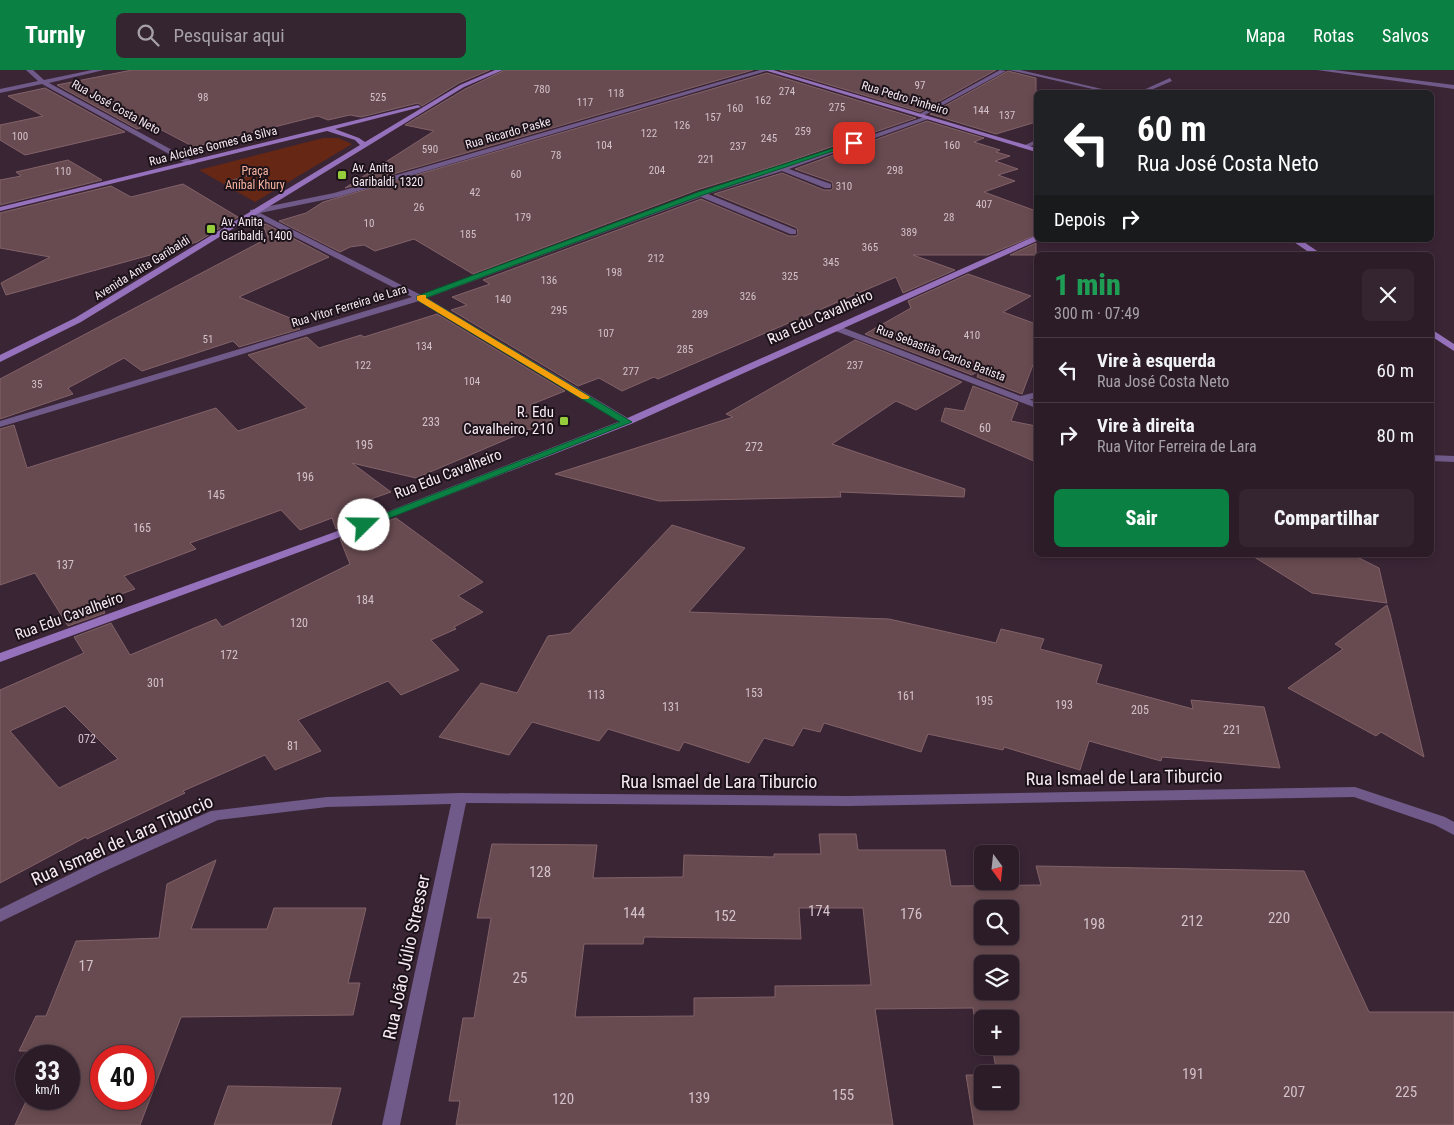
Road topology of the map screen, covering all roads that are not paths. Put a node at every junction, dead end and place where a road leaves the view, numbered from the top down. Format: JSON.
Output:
{"nodes":[{"id":1,"x":29,"y":70,"type":"edge"},
{"id":2,"x":101,"y":70,"type":"edge"},
{"id":3,"x":500,"y":70,"type":"edge"},
{"id":4,"x":767,"y":70,"type":"edge"},
{"id":5,"x":1012,"y":70,"type":"edge"},
{"id":6,"x":1320,"y":70,"type":"edge"},
{"id":7,"x":1003,"y":71,"type":"edge"},
{"id":8,"x":1170,"y":80,"type":"dead end"},
{"id":9,"x":43,"y":82,"type":"junction"},
{"id":10,"x":1454,"y":87,"type":"edge"},
{"id":11,"x":1103,"y":90,"type":"edge"},
{"id":12,"x":1147,"y":90,"type":"edge"},
{"id":13,"x":0,"y":91,"type":"edge"},
{"id":14,"x":431,"y":104,"type":"junction"},
{"id":15,"x":923,"y":117,"type":"junction"},
{"id":16,"x":328,"y":129,"type":"junction"},
{"id":17,"x":1034,"y":143,"type":"edge"},
{"id":18,"x":365,"y":144,"type":"junction"},
{"id":19,"x":1026,"y":146,"type":"junction"},
{"id":20,"x":1034,"y":149,"type":"edge"},
{"id":21,"x":192,"y":163,"type":"junction"},
{"id":22,"x":782,"y":169,"type":"junction"},
{"id":23,"x":828,"y":186,"type":"dead end"},
{"id":24,"x":700,"y":194,"type":"junction"},
{"id":25,"x":0,"y":209,"type":"edge"},
{"id":26,"x":253,"y":212,"type":"junction"},
{"id":27,"x":792,"y":232,"type":"dead end"},
{"id":28,"x":1034,"y":240,"type":"edge"},
{"id":29,"x":1298,"y":242,"type":"edge"},
{"id":30,"x":1314,"y":252,"type":"edge"},
{"id":31,"x":420,"y":298,"type":"junction"},
{"id":32,"x":836,"y":328,"type":"junction"},
{"id":33,"x":1434,"y":334,"type":"edge"},
{"id":34,"x":1454,"y":348,"type":"edge"},
{"id":35,"x":0,"y":359,"type":"edge"},
{"id":36,"x":1034,"y":396,"type":"edge"},
{"id":37,"x":1021,"y":399,"type":"junction"},
{"id":38,"x":1034,"y":404,"type":"edge"},
{"id":39,"x":627,"y":422,"type":"junction"},
{"id":40,"x":0,"y":424,"type":"edge"},
{"id":41,"x":1434,"y":458,"type":"edge"},
{"id":42,"x":1454,"y":459,"type":"edge"},
{"id":43,"x":0,"y":658,"type":"edge"},
{"id":44,"x":460,"y":798,"type":"junction"},
{"id":45,"x":1454,"y":829,"type":"edge"},
{"id":46,"x":0,"y":916,"type":"edge"},
{"id":47,"x":391,"y":1125,"type":"edge"}],
"edges":[{"from":1,"to":9,"type":"street","name":"Rua José Costa Neto"},
{"from":2,"to":9,"type":"street"},
{"from":3,"to":14,"type":"street","name":"Avenida Anita Garibaldi"},
{"from":4,"to":15,"type":"street","name":"Rua Pedro Pinheiro"},
{"from":4,"to":26,"type":"street","name":"Rua Ricardo Paske"},
{"from":5,"to":11,"type":"street"},
{"from":6,"to":10,"type":"street"},
{"from":7,"to":15,"type":"street","name":"Rua Vitor Ferreira de Lara"},
{"from":8,"to":12,"type":"street"},
{"from":9,"to":13,"type":"street"},
{"from":9,"to":21,"type":"street","name":"Rua José Costa Neto"},
{"from":14,"to":16,"type":"street","name":"Rua Alcides Gomes da Silva"},
{"from":14,"to":18,"type":"street","name":"Avenida Anita Garibaldi"},
{"from":15,"to":19,"type":"street","name":"Rua Pedro Pinheiro"},
{"from":15,"to":22,"type":"street","name":"Rua Vitor Ferreira de Lara"},
{"from":16,"to":18,"type":"street"},
{"from":16,"to":21,"type":"street","name":"Rua Alcides Gomes da Silva"},
{"from":17,"to":19,"type":"street"},
{"from":18,"to":26,"type":"street","name":"Avenida Anita Garibaldi"},
{"from":19,"to":20,"type":"street","name":"Rua Pedro Pinheiro"},
{"from":21,"to":25,"type":"street","name":"Rua Alcides Gomes da Silva"},
{"from":22,"to":23,"type":"street"},
{"from":22,"to":24,"type":"street","name":"Rua Vitor Ferreira de Lara"},
{"from":24,"to":27,"type":"street"},
{"from":24,"to":31,"type":"street","name":"Rua Vitor Ferreira de Lara"},
{"from":26,"to":31,"type":"street"},
{"from":26,"to":35,"type":"street","name":"Avenida Anita Garibaldi"},
{"from":28,"to":32,"type":"street","name":"Rua Edu Cavalheiro"},
{"from":29,"to":30,"type":"street"},
{"from":31,"to":39,"type":"street"},
{"from":31,"to":40,"type":"street","name":"Rua Vitor Ferreira de Lara"},
{"from":32,"to":37,"type":"street","name":"Rua Sebastião Carlos Batista"},
{"from":32,"to":39,"type":"street","name":"Rua Edu Cavalheiro"},
{"from":33,"to":34,"type":"street"},
{"from":36,"to":37,"type":"street"},
{"from":37,"to":38,"type":"street","name":"Rua Sebastião Carlos Batista"},
{"from":39,"to":43,"type":"street","name":"Rua Edu Cavalheiro"},
{"from":41,"to":42,"type":"street"},
{"from":44,"to":45,"type":"street","name":"Rua Ismael de Lara Tiburcio"},
{"from":44,"to":46,"type":"street","name":"Rua Ismael de Lara Tiburcio"},
{"from":44,"to":47,"type":"street","name":"Rua João Júlio Stresser"}]}
